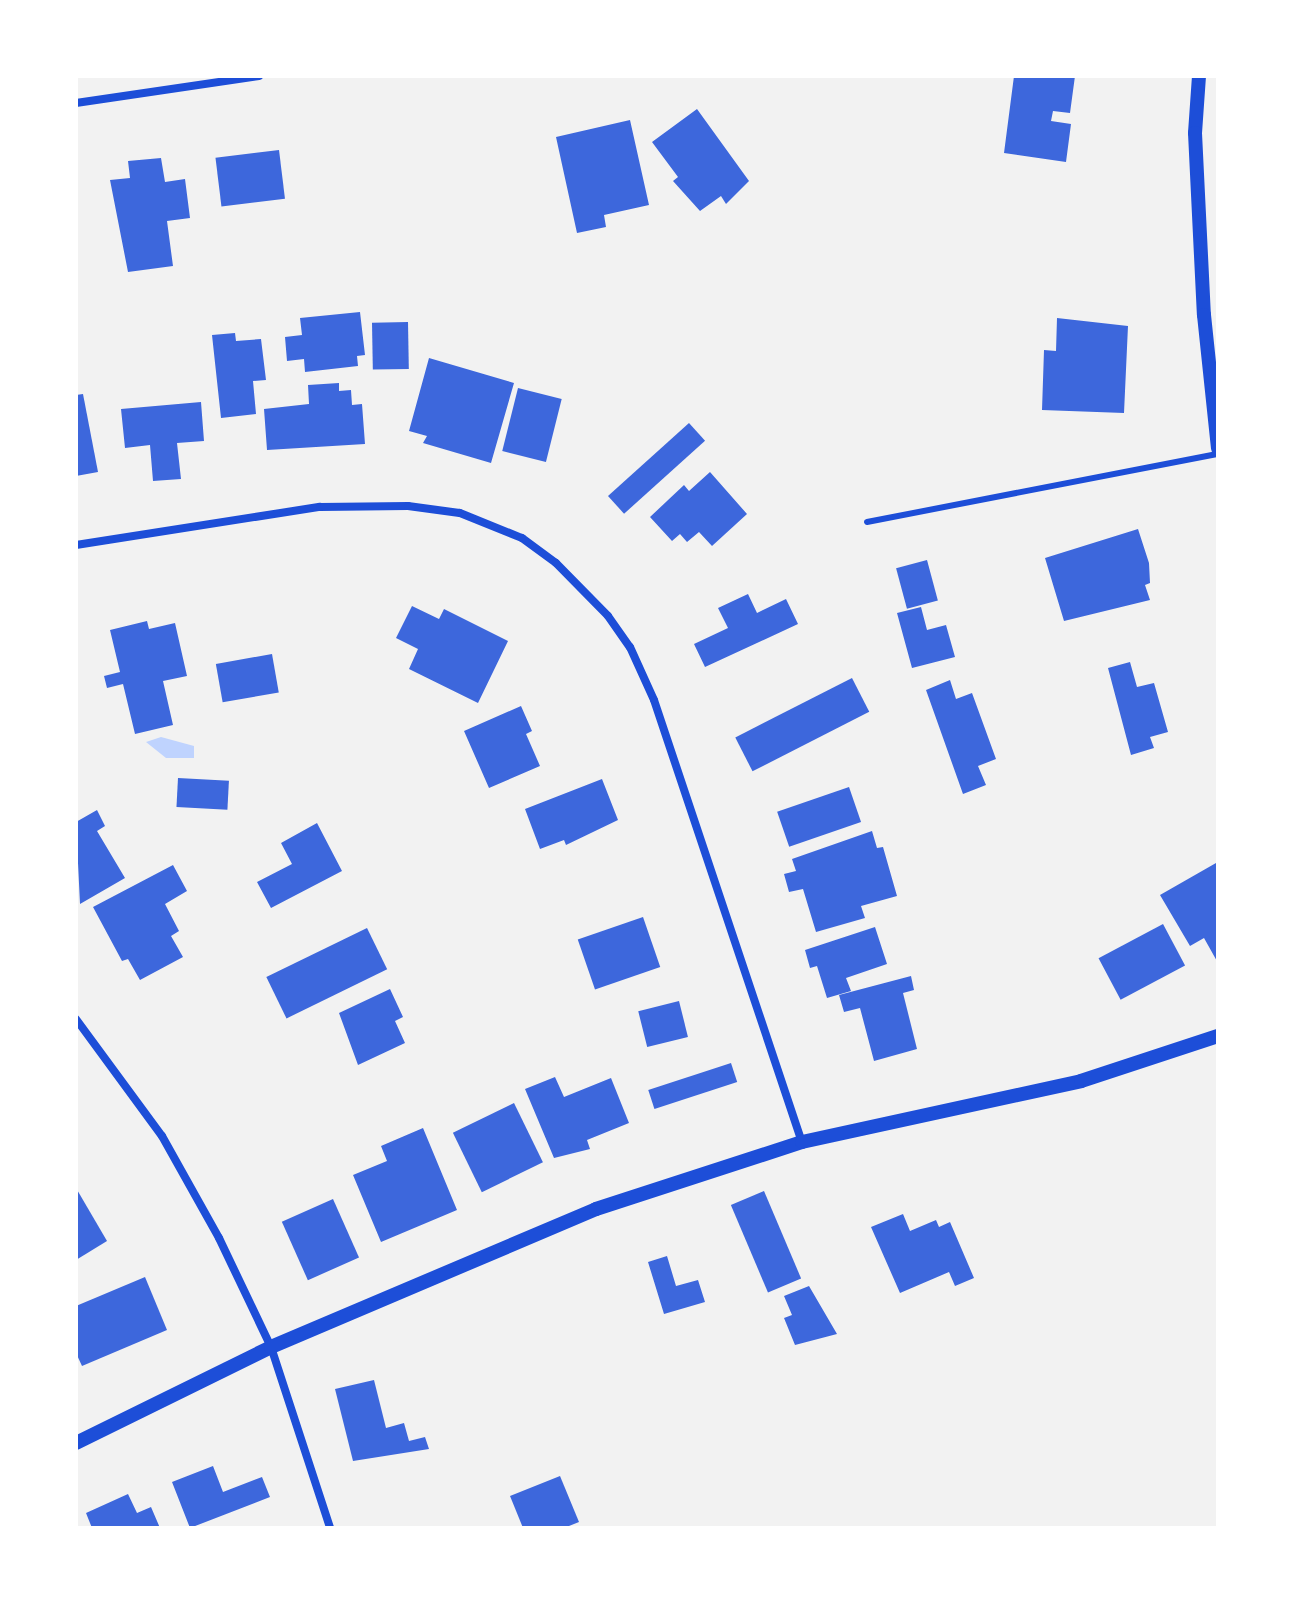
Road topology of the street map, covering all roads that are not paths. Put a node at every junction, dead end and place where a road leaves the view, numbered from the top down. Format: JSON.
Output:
{"nodes":[{"id":1,"x":259,"y":76,"type":"edge"},
{"id":2,"x":1199,"y":76,"type":"edge"},
{"id":3,"x":76,"y":103,"type":"edge"},
{"id":4,"x":1218,"y":451,"type":"edge"},
{"id":5,"x":867,"y":522,"type":"dead end"},
{"id":6,"x":76,"y":545,"type":"edge"},
{"id":7,"x":76,"y":1019,"type":"edge"},
{"id":8,"x":1218,"y":1036,"type":"edge"},
{"id":9,"x":802,"y":1142,"type":"junction"},
{"id":10,"x":271,"y":1347,"type":"junction"},
{"id":11,"x":76,"y":1443,"type":"edge"},
{"id":12,"x":330,"y":1528,"type":"edge"}],
"edges":[{"from":1,"to":3,"type":"street"},
{"from":2,"to":4,"type":"street"},
{"from":4,"to":5,"type":"lane"},
{"from":6,"to":9,"type":"street"},
{"from":7,"to":10,"type":"street"},
{"from":8,"to":9,"type":"street"},
{"from":9,"to":10,"type":"street"},
{"from":10,"to":11,"type":"street"},
{"from":10,"to":12,"type":"street"}]}
